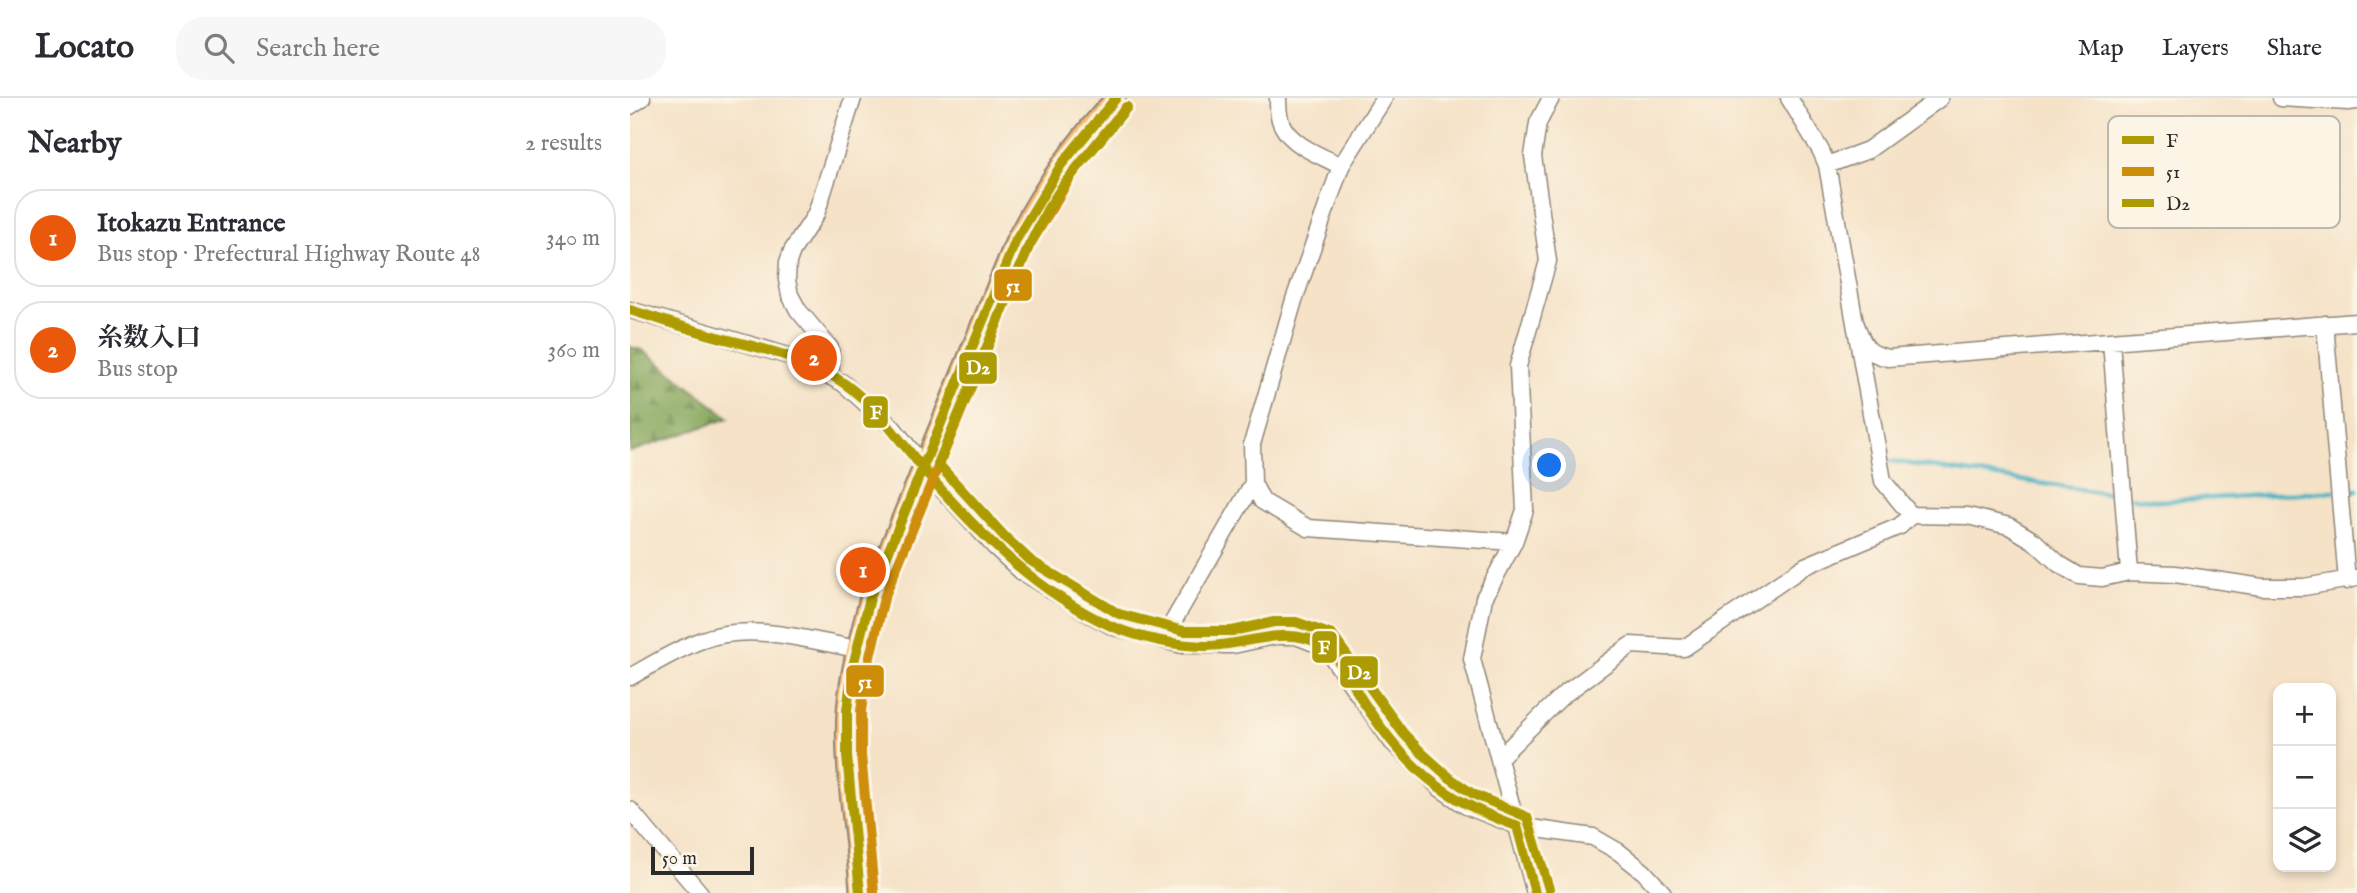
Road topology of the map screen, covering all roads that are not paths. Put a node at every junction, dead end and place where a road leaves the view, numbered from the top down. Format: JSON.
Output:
{"nodes":[{"id":1,"x":642,"y":98,"type":"edge"},
{"id":2,"x":853,"y":98,"type":"edge"},
{"id":3,"x":1116,"y":98,"type":"edge"},
{"id":4,"x":1278,"y":98,"type":"edge"},
{"id":5,"x":1384,"y":98,"type":"edge"},
{"id":6,"x":1550,"y":98,"type":"edge"},
{"id":7,"x":1788,"y":98,"type":"edge"},
{"id":8,"x":1940,"y":98,"type":"edge"},
{"id":9,"x":2281,"y":98,"type":"edge"},
{"id":10,"x":2357,"y":101,"type":"edge"},
{"id":11,"x":630,"y":106,"type":"edge"},
{"id":12,"x":1827,"y":165,"type":"junction"},
{"id":13,"x":1341,"y":166,"type":"junction"},
{"id":14,"x":630,"y":310,"type":"edge"},
{"id":15,"x":1855,"y":322,"type":"junction"},
{"id":16,"x":2357,"y":322,"type":"edge"},
{"id":17,"x":2325,"y":324,"type":"junction"},
{"id":18,"x":2111,"y":341,"type":"junction"},
{"id":19,"x":831,"y":375,"type":"junction"},
{"id":20,"x":922,"y":467,"type":"junction"},
{"id":21,"x":1253,"y":483,"type":"junction"},
{"id":22,"x":1911,"y":515,"type":"junction"},
{"id":23,"x":1514,"y":542,"type":"junction"},
{"id":24,"x":2129,"y":572,"type":"junction"},
{"id":25,"x":2352,"y":580,"type":"edge"},
{"id":26,"x":1153,"y":637,"type":"junction"},
{"id":27,"x":857,"y":649,"type":"junction"},
{"id":28,"x":630,"y":677,"type":"edge"},
{"id":29,"x":1499,"y":758,"type":"junction"},
{"id":30,"x":630,"y":810,"type":"edge"},
{"id":31,"x":1517,"y":826,"type":"junction"},
{"id":32,"x":700,"y":893,"type":"edge"},
{"id":33,"x":860,"y":893,"type":"edge"},
{"id":34,"x":1535,"y":893,"type":"edge"},
{"id":35,"x":1663,"y":893,"type":"edge"}],
"edges":[{"from":1,"to":11,"type":"street"},
{"from":2,"to":19,"type":"street"},
{"from":3,"to":20,"type":"main road"},
{"from":4,"to":13,"type":"street"},
{"from":5,"to":13,"type":"street"},
{"from":6,"to":23,"type":"street"},
{"from":7,"to":12,"type":"street"},
{"from":8,"to":12,"type":"street"},
{"from":9,"to":10,"type":"street"},
{"from":12,"to":15,"type":"street"},
{"from":13,"to":21,"type":"street"},
{"from":14,"to":19,"type":"street"},
{"from":15,"to":18,"type":"street"},
{"from":15,"to":22,"type":"street"},
{"from":16,"to":17,"type":"street"},
{"from":17,"to":18,"type":"street"},
{"from":17,"to":25,"type":"street"},
{"from":18,"to":24,"type":"street"},
{"from":19,"to":20,"type":"street"},
{"from":20,"to":26,"type":"street"},
{"from":20,"to":27,"type":"main road"},
{"from":21,"to":23,"type":"street"},
{"from":21,"to":26,"type":"street"},
{"from":22,"to":24,"type":"street"},
{"from":22,"to":29,"type":"street"},
{"from":23,"to":29,"type":"street"},
{"from":24,"to":25,"type":"street"},
{"from":26,"to":31,"type":"street"},
{"from":27,"to":28,"type":"street"},
{"from":27,"to":33,"type":"main road"},
{"from":29,"to":31,"type":"street"},
{"from":30,"to":32,"type":"street"},
{"from":31,"to":34,"type":"street"},
{"from":31,"to":35,"type":"street"}]}
